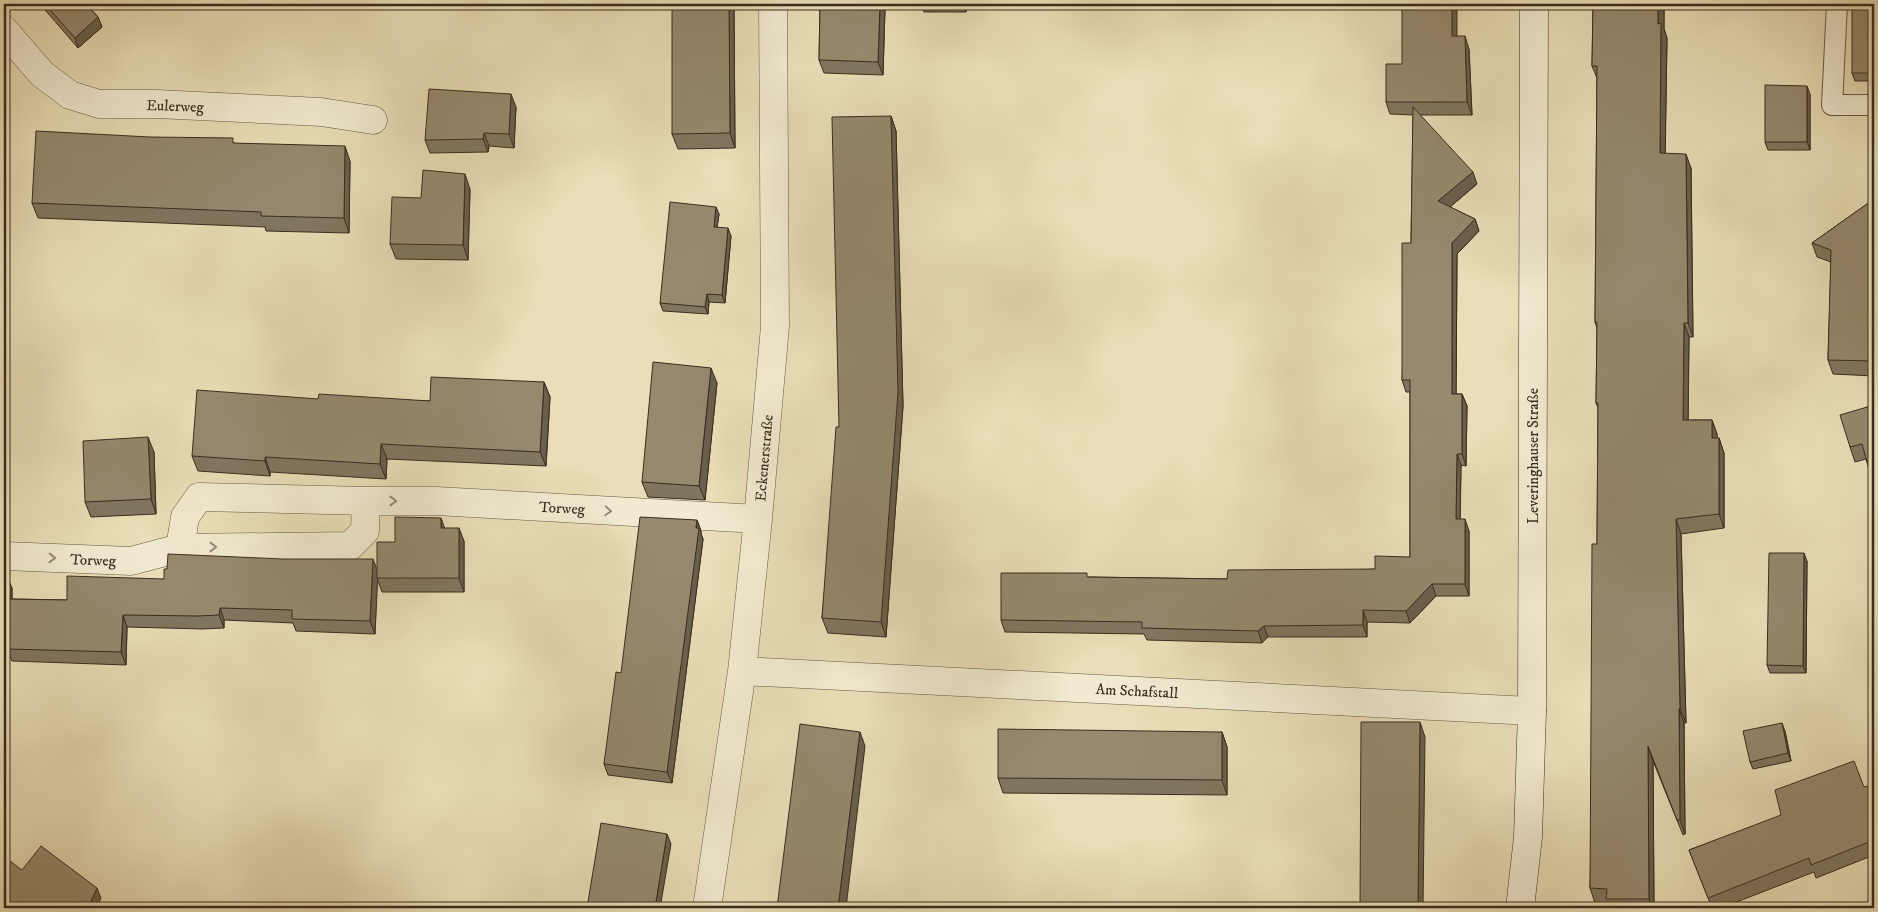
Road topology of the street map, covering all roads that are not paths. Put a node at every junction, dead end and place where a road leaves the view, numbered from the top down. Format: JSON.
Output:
{"nodes":[{"id":1,"x":773,"y":4,"type":"edge"},
{"id":2,"x":1534,"y":4,"type":"edge"},
{"id":3,"x":1837,"y":4,"type":"edge"},
{"id":4,"x":4,"y":30,"type":"edge"},
{"id":5,"x":1874,"y":105,"type":"edge"},
{"id":6,"x":373,"y":120,"type":"dead end"},
{"id":7,"x":366,"y":501,"type":"junction"},
{"id":8,"x":758,"y":519,"type":"junction"},
{"id":9,"x":180,"y":548,"type":"junction"},
{"id":10,"x":4,"y":556,"type":"edge"},
{"id":11,"x":742,"y":671,"type":"junction"},
{"id":12,"x":1532,"y":711,"type":"junction"},
{"id":13,"x":707,"y":908,"type":"edge"},
{"id":14,"x":1520,"y":908,"type":"edge"}],
"edges":[{"from":1,"to":8,"type":"street","name":"Eckenerstraße"},
{"from":2,"to":12,"type":"street","name":"Leveringhauser Straße"},
{"from":3,"to":5,"type":"lane"},
{"from":4,"to":6,"type":"street","name":"Eulerweg"},
{"from":7,"to":8,"type":"street","name":"Torweg","one_way":true},
{"from":9,"to":7,"type":"street","name":"Torweg","one_way":true},
{"from":7,"to":9,"type":"street","name":"Torweg"},
{"from":8,"to":11,"type":"street","name":"Eckenerstraße"},
{"from":10,"to":9,"type":"street","name":"Torweg","one_way":true},
{"from":11,"to":12,"type":"street","name":"Am Schafstall"},
{"from":11,"to":13,"type":"street","name":"Eckenerstraße"},
{"from":12,"to":14,"type":"street","name":"Leveringhauser Straße"}]}
